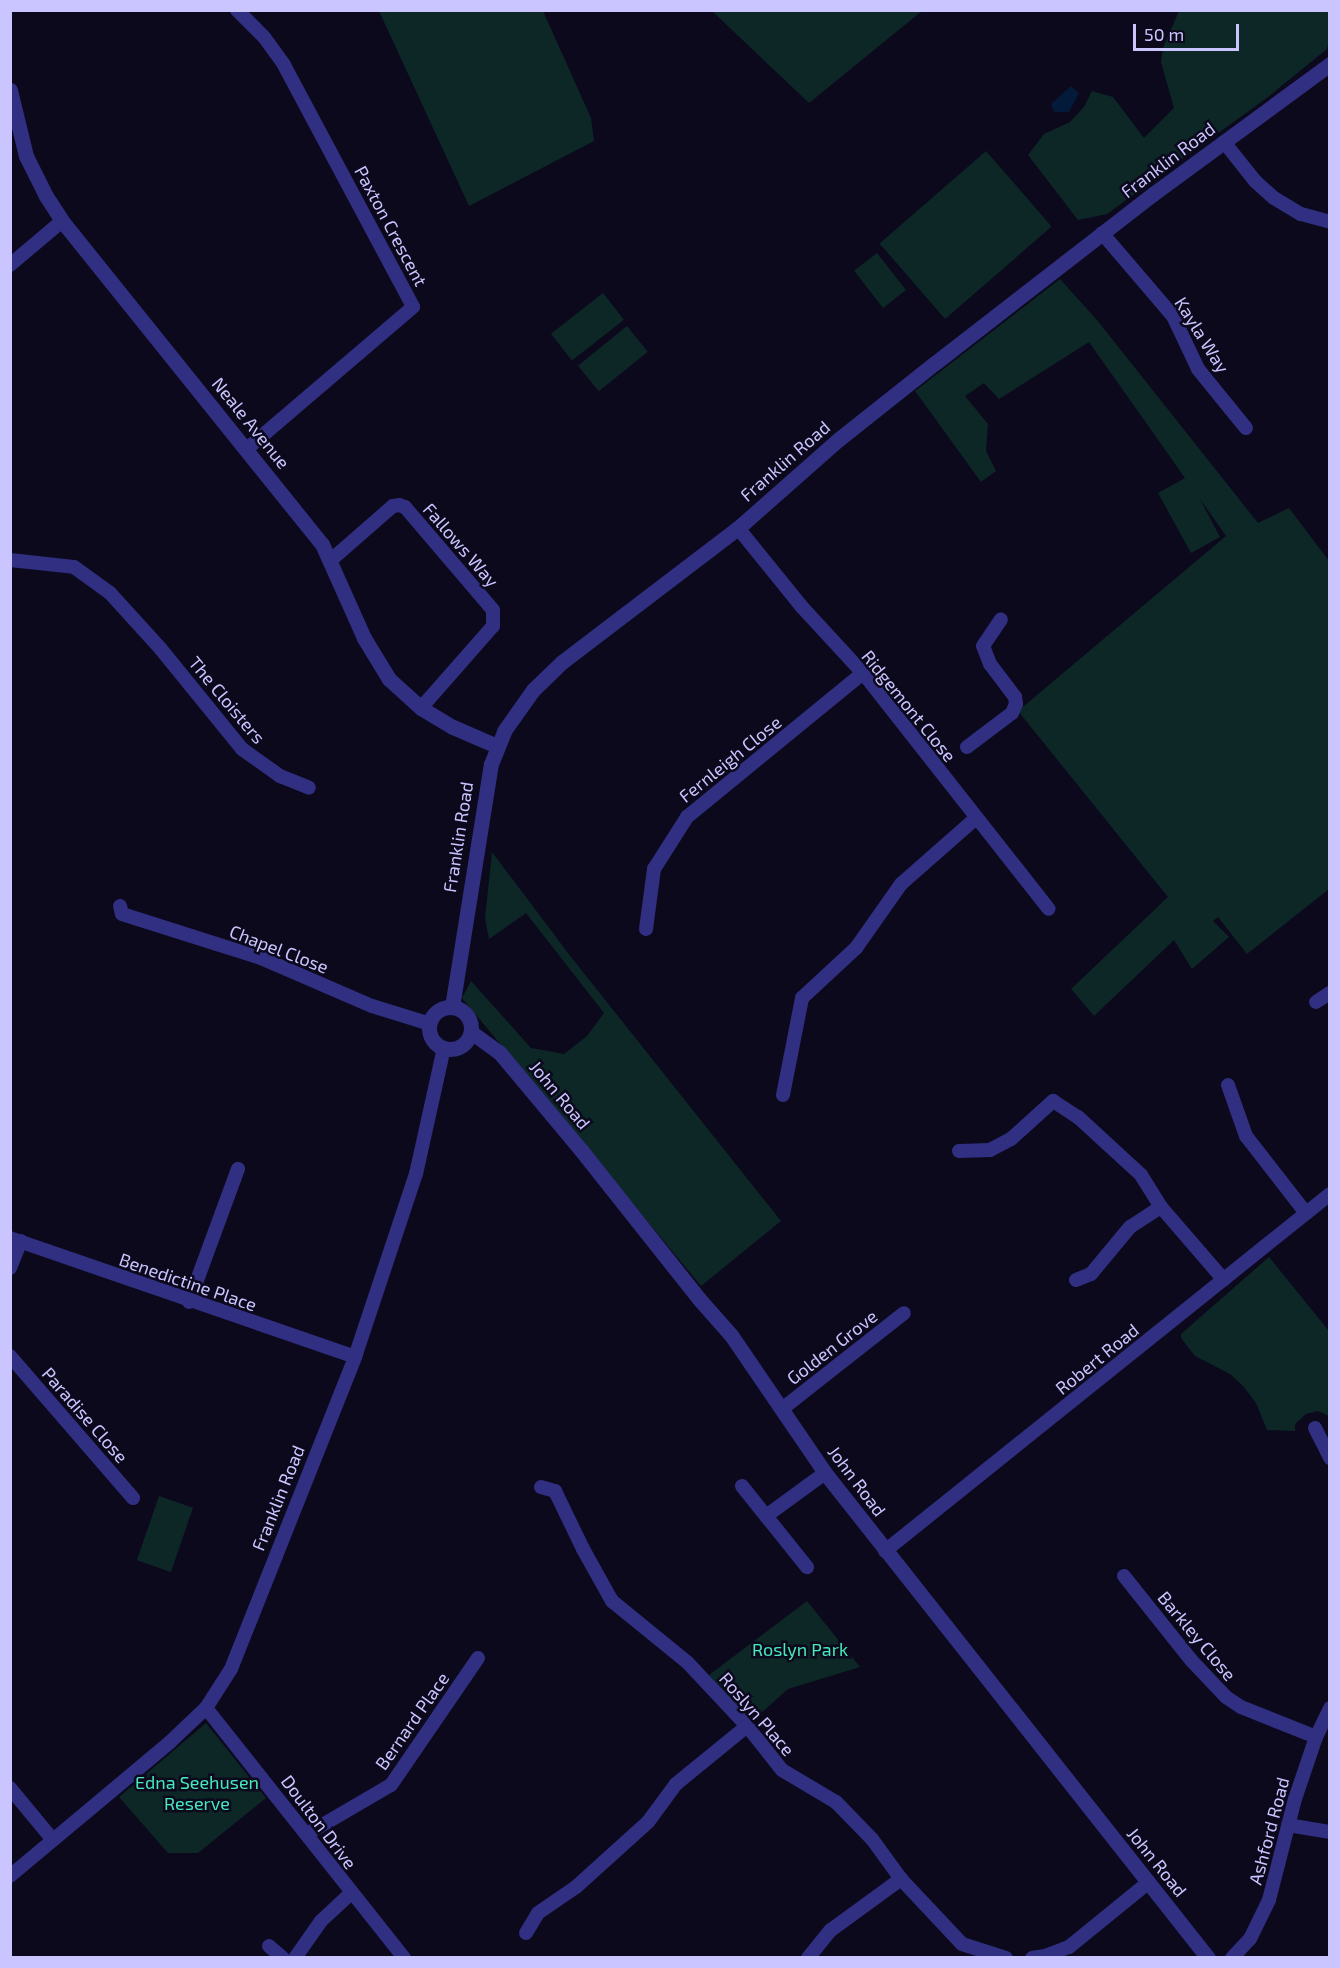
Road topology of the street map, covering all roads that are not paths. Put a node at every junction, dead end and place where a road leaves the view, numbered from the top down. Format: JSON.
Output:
{"nodes":[{"id":1,"x":237,"y":10,"type":"edge"},
{"id":2,"x":1329,"y":64,"type":"edge"},
{"id":3,"x":10,"y":90,"type":"edge"},
{"id":4,"x":1224,"y":142,"type":"junction"},
{"id":5,"x":62,"y":221,"type":"junction"},
{"id":6,"x":1329,"y":222,"type":"edge"},
{"id":7,"x":1102,"y":233,"type":"junction"},
{"id":8,"x":10,"y":265,"type":"edge"},
{"id":9,"x":1246,"y":428,"type":"dead end"},
{"id":10,"x":247,"y":448,"type":"junction"},
{"id":11,"x":738,"y":528,"type":"junction"},
{"id":12,"x":10,"y":560,"type":"edge"},
{"id":13,"x":331,"y":560,"type":"junction"},
{"id":14,"x":1001,"y":619,"type":"dead end"},
{"id":15,"x":863,"y":674,"type":"junction"},
{"id":16,"x":421,"y":708,"type":"junction"},
{"id":17,"x":497,"y":746,"type":"junction"},
{"id":18,"x":967,"y":747,"type":"dead end"},
{"id":19,"x":309,"y":788,"type":"dead end"},
{"id":20,"x":975,"y":819,"type":"junction"},
{"id":21,"x":120,"y":906,"type":"dead end"},
{"id":22,"x":1048,"y":909,"type":"dead end"},
{"id":23,"x":646,"y":929,"type":"dead end"},
{"id":24,"x":1329,"y":993,"type":"edge"},
{"id":25,"x":1316,"y":1002,"type":"dead end"},
{"id":26,"x":452,"y":1007,"type":"junction"},
{"id":27,"x":429,"y":1024,"type":"junction"},
{"id":28,"x":471,"y":1032,"type":"junction"},
{"id":29,"x":444,"y":1048,"type":"junction"},
{"id":30,"x":1228,"y":1085,"type":"dead end"},
{"id":31,"x":783,"y":1095,"type":"dead end"},
{"id":32,"x":959,"y":1151,"type":"dead end"},
{"id":33,"x":238,"y":1169,"type":"dead end"},
{"id":34,"x":1329,"y":1194,"type":"edge"},
{"id":35,"x":1161,"y":1207,"type":"junction"},
{"id":36,"x":1306,"y":1213,"type":"junction"},
{"id":37,"x":16,"y":1240,"type":"edge"},
{"id":38,"x":10,"y":1268,"type":"edge"},
{"id":39,"x":1076,"y":1280,"type":"dead end"},
{"id":40,"x":1224,"y":1280,"type":"junction"},
{"id":41,"x":189,"y":1302,"type":"junction"},
{"id":42,"x":904,"y":1313,"type":"dead end"},
{"id":43,"x":10,"y":1356,"type":"edge"},
{"id":44,"x":355,"y":1358,"type":"junction"},
{"id":45,"x":782,"y":1409,"type":"junction"},
{"id":46,"x":1315,"y":1428,"type":"dead end"},
{"id":47,"x":1329,"y":1458,"type":"edge"},
{"id":48,"x":825,"y":1473,"type":"junction"},
{"id":49,"x":742,"y":1486,"type":"dead end"},
{"id":50,"x":541,"y":1487,"type":"dead end"},
{"id":51,"x":133,"y":1498,"type":"dead end"},
{"id":52,"x":766,"y":1516,"type":"junction"},
{"id":53,"x":885,"y":1551,"type":"junction"},
{"id":54,"x":807,"y":1567,"type":"dead end"},
{"id":55,"x":1124,"y":1576,"type":"dead end"},
{"id":56,"x":478,"y":1658,"type":"dead end"},
{"id":57,"x":206,"y":1708,"type":"junction"},
{"id":58,"x":1329,"y":1708,"type":"edge"},
{"id":59,"x":747,"y":1726,"type":"junction"},
{"id":60,"x":1316,"y":1737,"type":"junction"},
{"id":61,"x":10,"y":1788,"type":"edge"},
{"id":62,"x":1288,"y":1825,"type":"junction"},
{"id":63,"x":1329,"y":1832,"type":"edge"},
{"id":64,"x":307,"y":1834,"type":"junction"},
{"id":65,"x":53,"y":1840,"type":"junction"},
{"id":66,"x":10,"y":1876,"type":"edge"},
{"id":67,"x":901,"y":1879,"type":"junction"},
{"id":68,"x":1149,"y":1882,"type":"junction"},
{"id":69,"x":351,"y":1893,"type":"junction"},
{"id":70,"x":526,"y":1933,"type":"dead end"},
{"id":71,"x":269,"y":1946,"type":"dead end"},
{"id":72,"x":284,"y":1958,"type":"edge"},
{"id":73,"x":295,"y":1958,"type":"edge"},
{"id":74,"x":404,"y":1958,"type":"edge"},
{"id":75,"x":808,"y":1958,"type":"edge"},
{"id":76,"x":1006,"y":1958,"type":"edge"},
{"id":77,"x":1032,"y":1958,"type":"edge"},
{"id":78,"x":1208,"y":1958,"type":"edge"},
{"id":79,"x":1232,"y":1958,"type":"edge"}],
"edges":[{"from":1,"to":10,"type":"street","name":"Paxton Crescent"},
{"from":2,"to":4,"type":"street","name":"Franklin Road"},
{"from":3,"to":5,"type":"street","name":"Neale Avenue"},
{"from":4,"to":6,"type":"street"},
{"from":4,"to":7,"type":"street","name":"Franklin Road"},
{"from":5,"to":8,"type":"street"},
{"from":5,"to":10,"type":"street","name":"Neale Avenue"},
{"from":7,"to":9,"type":"street","name":"Kayla Way"},
{"from":7,"to":11,"type":"street","name":"Franklin Road"},
{"from":10,"to":13,"type":"street","name":"Neale Avenue"},
{"from":11,"to":15,"type":"street","name":"Ridgemont Close"},
{"from":11,"to":17,"type":"street","name":"Franklin Road"},
{"from":12,"to":19,"type":"street","name":"The Cloisters"},
{"from":13,"to":16,"type":"street","name":"Neale Avenue"},
{"from":13,"to":16,"type":"street","name":"Fallows Way"},
{"from":14,"to":18,"type":"street"},
{"from":15,"to":20,"type":"street","name":"Ridgemont Close"},
{"from":15,"to":23,"type":"street","name":"Fernleigh Close"},
{"from":16,"to":17,"type":"street","name":"Neale Avenue"},
{"from":17,"to":26,"type":"street","name":"Franklin Road"},
{"from":20,"to":22,"type":"street","name":"Ridgemont Close"},
{"from":20,"to":31,"type":"street"},
{"from":21,"to":27,"type":"street","name":"Chapel Close"},
{"from":24,"to":25,"type":"street"},
{"from":26,"to":27,"type":"street"},
{"from":26,"to":28,"type":"street"},
{"from":27,"to":29,"type":"street"},
{"from":28,"to":29,"type":"street"},
{"from":28,"to":45,"type":"street","name":"John Road"},
{"from":29,"to":44,"type":"street","name":"Franklin Road"},
{"from":30,"to":36,"type":"street"},
{"from":32,"to":35,"type":"street"},
{"from":33,"to":41,"type":"street"},
{"from":34,"to":36,"type":"street","name":"Robert Road"},
{"from":35,"to":39,"type":"street"},
{"from":35,"to":40,"type":"street"},
{"from":36,"to":40,"type":"street","name":"Robert Road"},
{"from":37,"to":38,"type":"street"},
{"from":37,"to":41,"type":"street","name":"Benedictine Place"},
{"from":40,"to":53,"type":"street","name":"Robert Road"},
{"from":41,"to":44,"type":"street","name":"Benedictine Place"},
{"from":42,"to":45,"type":"street","name":"Golden Grove"},
{"from":43,"to":51,"type":"street","name":"Paradise Close"},
{"from":44,"to":57,"type":"street","name":"Franklin Road"},
{"from":45,"to":48,"type":"street","name":"John Road"},
{"from":46,"to":47,"type":"street"},
{"from":48,"to":52,"type":"street"},
{"from":48,"to":53,"type":"street","name":"John Road"},
{"from":49,"to":52,"type":"street"},
{"from":50,"to":59,"type":"street","name":"Roslyn Place"},
{"from":52,"to":54,"type":"street"},
{"from":53,"to":68,"type":"street","name":"John Road"},
{"from":55,"to":60,"type":"street","name":"Barkley Close"},
{"from":56,"to":64,"type":"street","name":"Bernard Place"},
{"from":57,"to":64,"type":"street","name":"Doulton Drive"},
{"from":57,"to":65,"type":"street","name":"Franklin Road"},
{"from":58,"to":60,"type":"street","name":"Ashford Road"},
{"from":59,"to":67,"type":"street","name":"Roslyn Place"},
{"from":59,"to":70,"type":"street"},
{"from":60,"to":62,"type":"street","name":"Ashford Road"},
{"from":61,"to":65,"type":"street"},
{"from":62,"to":63,"type":"street"},
{"from":62,"to":79,"type":"street","name":"Ashford Road"},
{"from":64,"to":69,"type":"street","name":"Doulton Drive"},
{"from":65,"to":66,"type":"street","name":"Franklin Road"},
{"from":67,"to":75,"type":"street"},
{"from":67,"to":76,"type":"street","name":"Roslyn Place"},
{"from":68,"to":77,"type":"street"},
{"from":68,"to":78,"type":"street","name":"John Road"},
{"from":69,"to":73,"type":"street"},
{"from":69,"to":74,"type":"street","name":"Doulton Drive"},
{"from":71,"to":72,"type":"street"}]}
